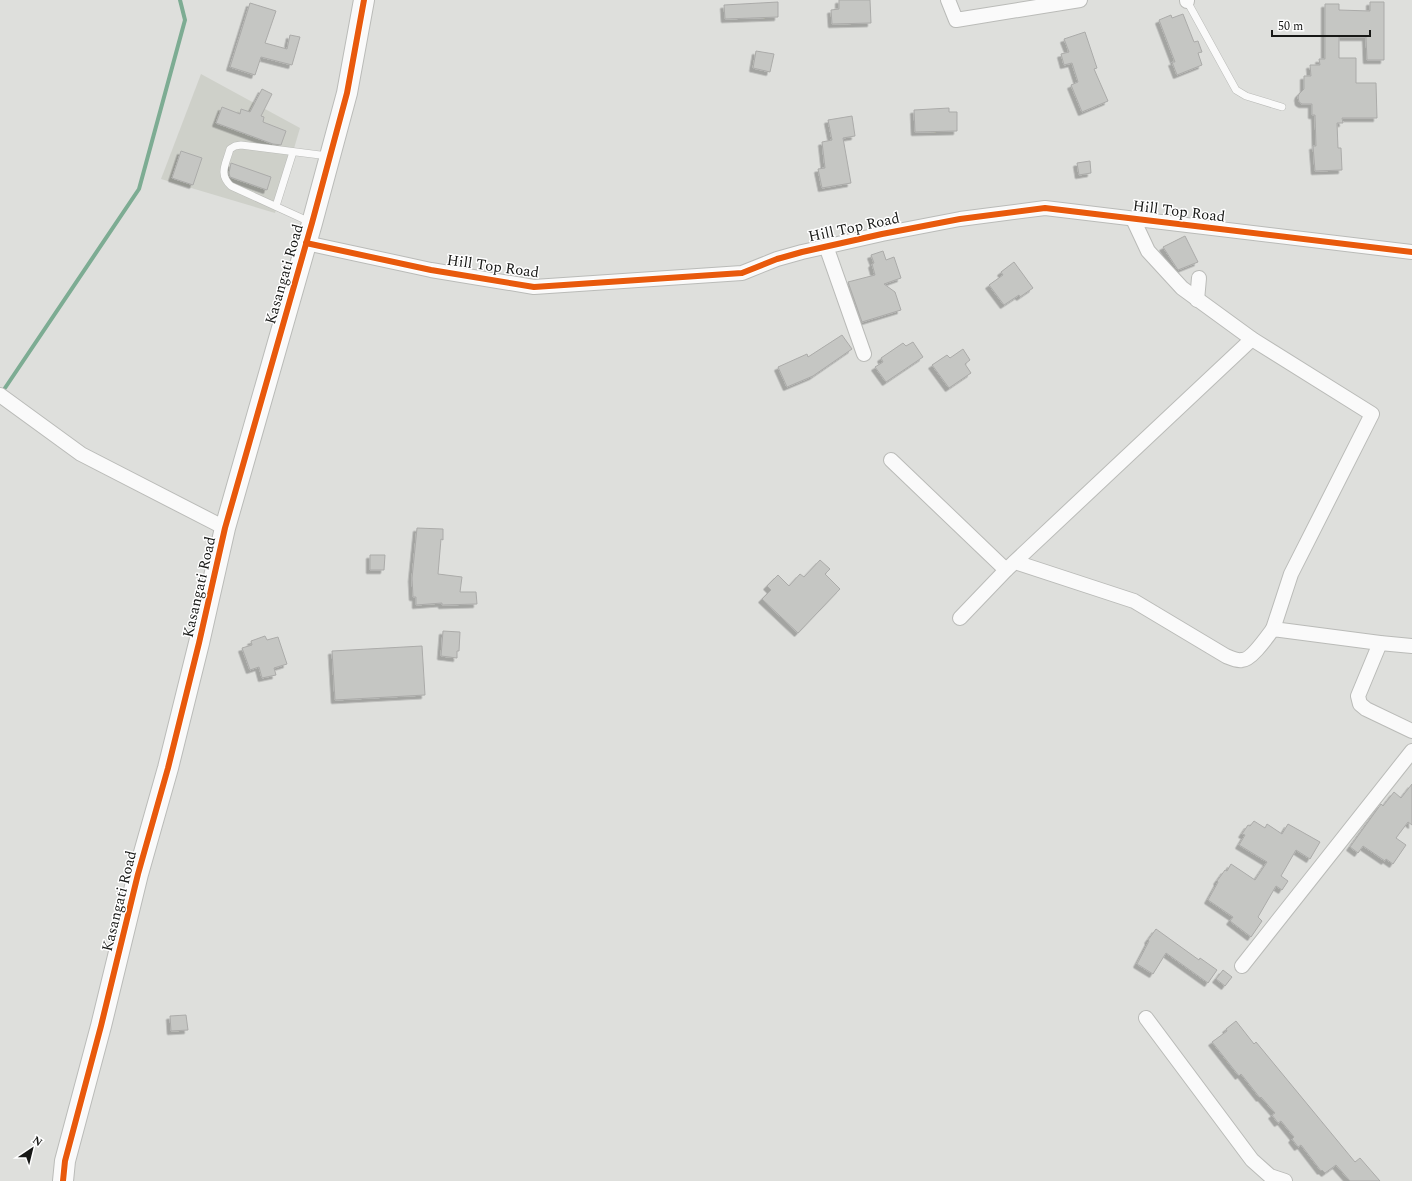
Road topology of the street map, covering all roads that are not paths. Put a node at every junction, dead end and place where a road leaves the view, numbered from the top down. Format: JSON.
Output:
{"nodes":[{"id":1,"x":364,"y":0,"type":"edge"},
{"id":2,"x":948,"y":0,"type":"edge"},
{"id":3,"x":1080,"y":0,"type":"edge"},
{"id":4,"x":1187,"y":0,"type":"edge"},
{"id":5,"x":1282,"y":107,"type":"dead end"},
{"id":6,"x":293,"y":152,"type":"junction"},
{"id":7,"x":330,"y":156,"type":"junction"},
{"id":8,"x":276,"y":206,"type":"junction"},
{"id":9,"x":1133,"y":219,"type":"junction"},
{"id":10,"x":312,"y":223,"type":"junction"},
{"id":11,"x":306,"y":242,"type":"junction"},
{"id":12,"x":826,"y":246,"type":"junction"},
{"id":13,"x":1412,"y":252,"type":"edge"},
{"id":14,"x":1199,"y":278,"type":"dead end"},
{"id":15,"x":1197,"y":300,"type":"junction"},
{"id":16,"x":1252,"y":338,"type":"junction"},
{"id":17,"x":864,"y":354,"type":"dead end"},
{"id":18,"x":0,"y":395,"type":"edge"},
{"id":19,"x":891,"y":460,"type":"dead end"},
{"id":20,"x":225,"y":528,"type":"junction"},
{"id":21,"x":1010,"y":566,"type":"junction"},
{"id":22,"x":960,"y":618,"type":"dead end"},
{"id":23,"x":1273,"y":629,"type":"junction"},
{"id":24,"x":1380,"y":644,"type":"junction"},
{"id":25,"x":1412,"y":646,"type":"edge"},
{"id":26,"x":1412,"y":731,"type":"edge"},
{"id":27,"x":1412,"y":751,"type":"edge"},
{"id":28,"x":1242,"y":966,"type":"dead end"},
{"id":29,"x":1146,"y":1018,"type":"dead end"},
{"id":30,"x":63,"y":1181,"type":"edge"},
{"id":31,"x":1285,"y":1181,"type":"edge"}],
"edges":[{"from":1,"to":7,"type":"street","name":"Kasangati Road"},
{"from":2,"to":3,"type":"street"},
{"from":4,"to":5,"type":"lane"},
{"from":6,"to":7,"type":"lane"},
{"from":6,"to":8,"type":"lane"},
{"from":6,"to":8,"type":"lane"},
{"from":7,"to":10,"type":"street","name":"Kasangati Road"},
{"from":8,"to":10,"type":"lane"},
{"from":9,"to":12,"type":"street","name":"Hill Top Road"},
{"from":9,"to":13,"type":"street","name":"Hill Top Road"},
{"from":9,"to":15,"type":"street"},
{"from":10,"to":11,"type":"street","name":"Kasangati Road"},
{"from":11,"to":12,"type":"street","name":"Hill Top Road"},
{"from":11,"to":20,"type":"street","name":"Kasangati Road"},
{"from":12,"to":17,"type":"street"},
{"from":14,"to":15,"type":"street"},
{"from":15,"to":16,"type":"street"},
{"from":16,"to":21,"type":"street"},
{"from":16,"to":23,"type":"street"},
{"from":18,"to":20,"type":"street"},
{"from":19,"to":21,"type":"street"},
{"from":20,"to":30,"type":"street","name":"Kasangati Road"},
{"from":21,"to":22,"type":"street"},
{"from":21,"to":23,"type":"street"},
{"from":23,"to":24,"type":"street"},
{"from":24,"to":25,"type":"street"},
{"from":24,"to":26,"type":"street"},
{"from":27,"to":28,"type":"street"},
{"from":29,"to":31,"type":"street"}]}
